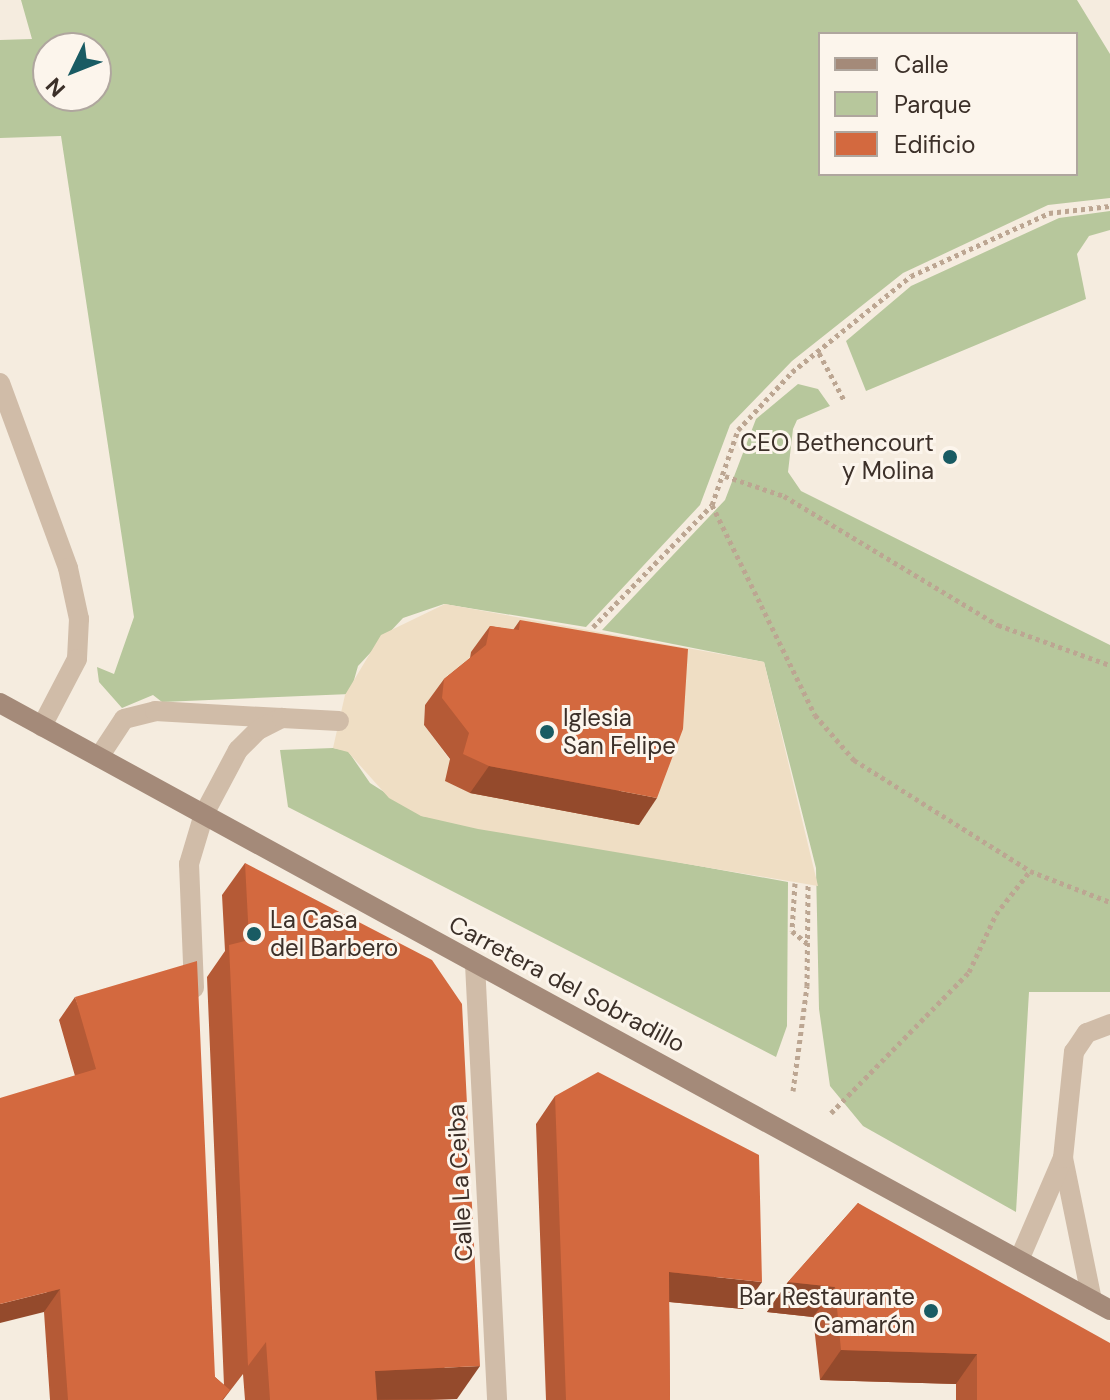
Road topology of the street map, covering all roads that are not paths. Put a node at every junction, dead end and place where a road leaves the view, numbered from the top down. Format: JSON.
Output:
{"nodes":[{"id":1,"x":0,"y":383,"type":"edge"},
{"id":2,"x":0,"y":703,"type":"edge"},
{"id":3,"x":282,"y":718,"type":"junction"},
{"id":4,"x":339,"y":721,"type":"dead end"},
{"id":5,"x":42,"y":726,"type":"junction"},
{"id":6,"x":99,"y":757,"type":"junction"},
{"id":7,"x":204,"y":814,"type":"junction"},
{"id":8,"x":475,"y":964,"type":"junction"},
{"id":9,"x":195,"y":1006,"type":"edge"},
{"id":10,"x":1110,"y":1024,"type":"edge"},
{"id":11,"x":1063,"y":1158,"type":"junction"},
{"id":12,"x":1019,"y":1260,"type":"junction"},
{"id":13,"x":1101,"y":1305,"type":"edge"},
{"id":14,"x":497,"y":1400,"type":"edge"}],
"edges":[{"from":1,"to":5,"type":"street"},
{"from":2,"to":5,"type":"main road","name":"Carretera del Sobradillo"},
{"from":3,"to":4,"type":"street"},
{"from":3,"to":6,"type":"street"},
{"from":3,"to":7,"type":"street"},
{"from":5,"to":6,"type":"main road","name":"Carretera del Sobradillo"},
{"from":6,"to":7,"type":"main road","name":"Carretera del Sobradillo"},
{"from":7,"to":8,"type":"main road","name":"Carretera del Sobradillo"},
{"from":7,"to":9,"type":"street"},
{"from":8,"to":12,"type":"main road","name":"Carretera del Sobradillo"},
{"from":8,"to":14,"type":"street","name":"Calle La Ceiba"},
{"from":10,"to":11,"type":"street"},
{"from":11,"to":12,"type":"street"},
{"from":11,"to":13,"type":"street"},
{"from":12,"to":13,"type":"main road","name":"Carretera del Sobradillo"}]}
